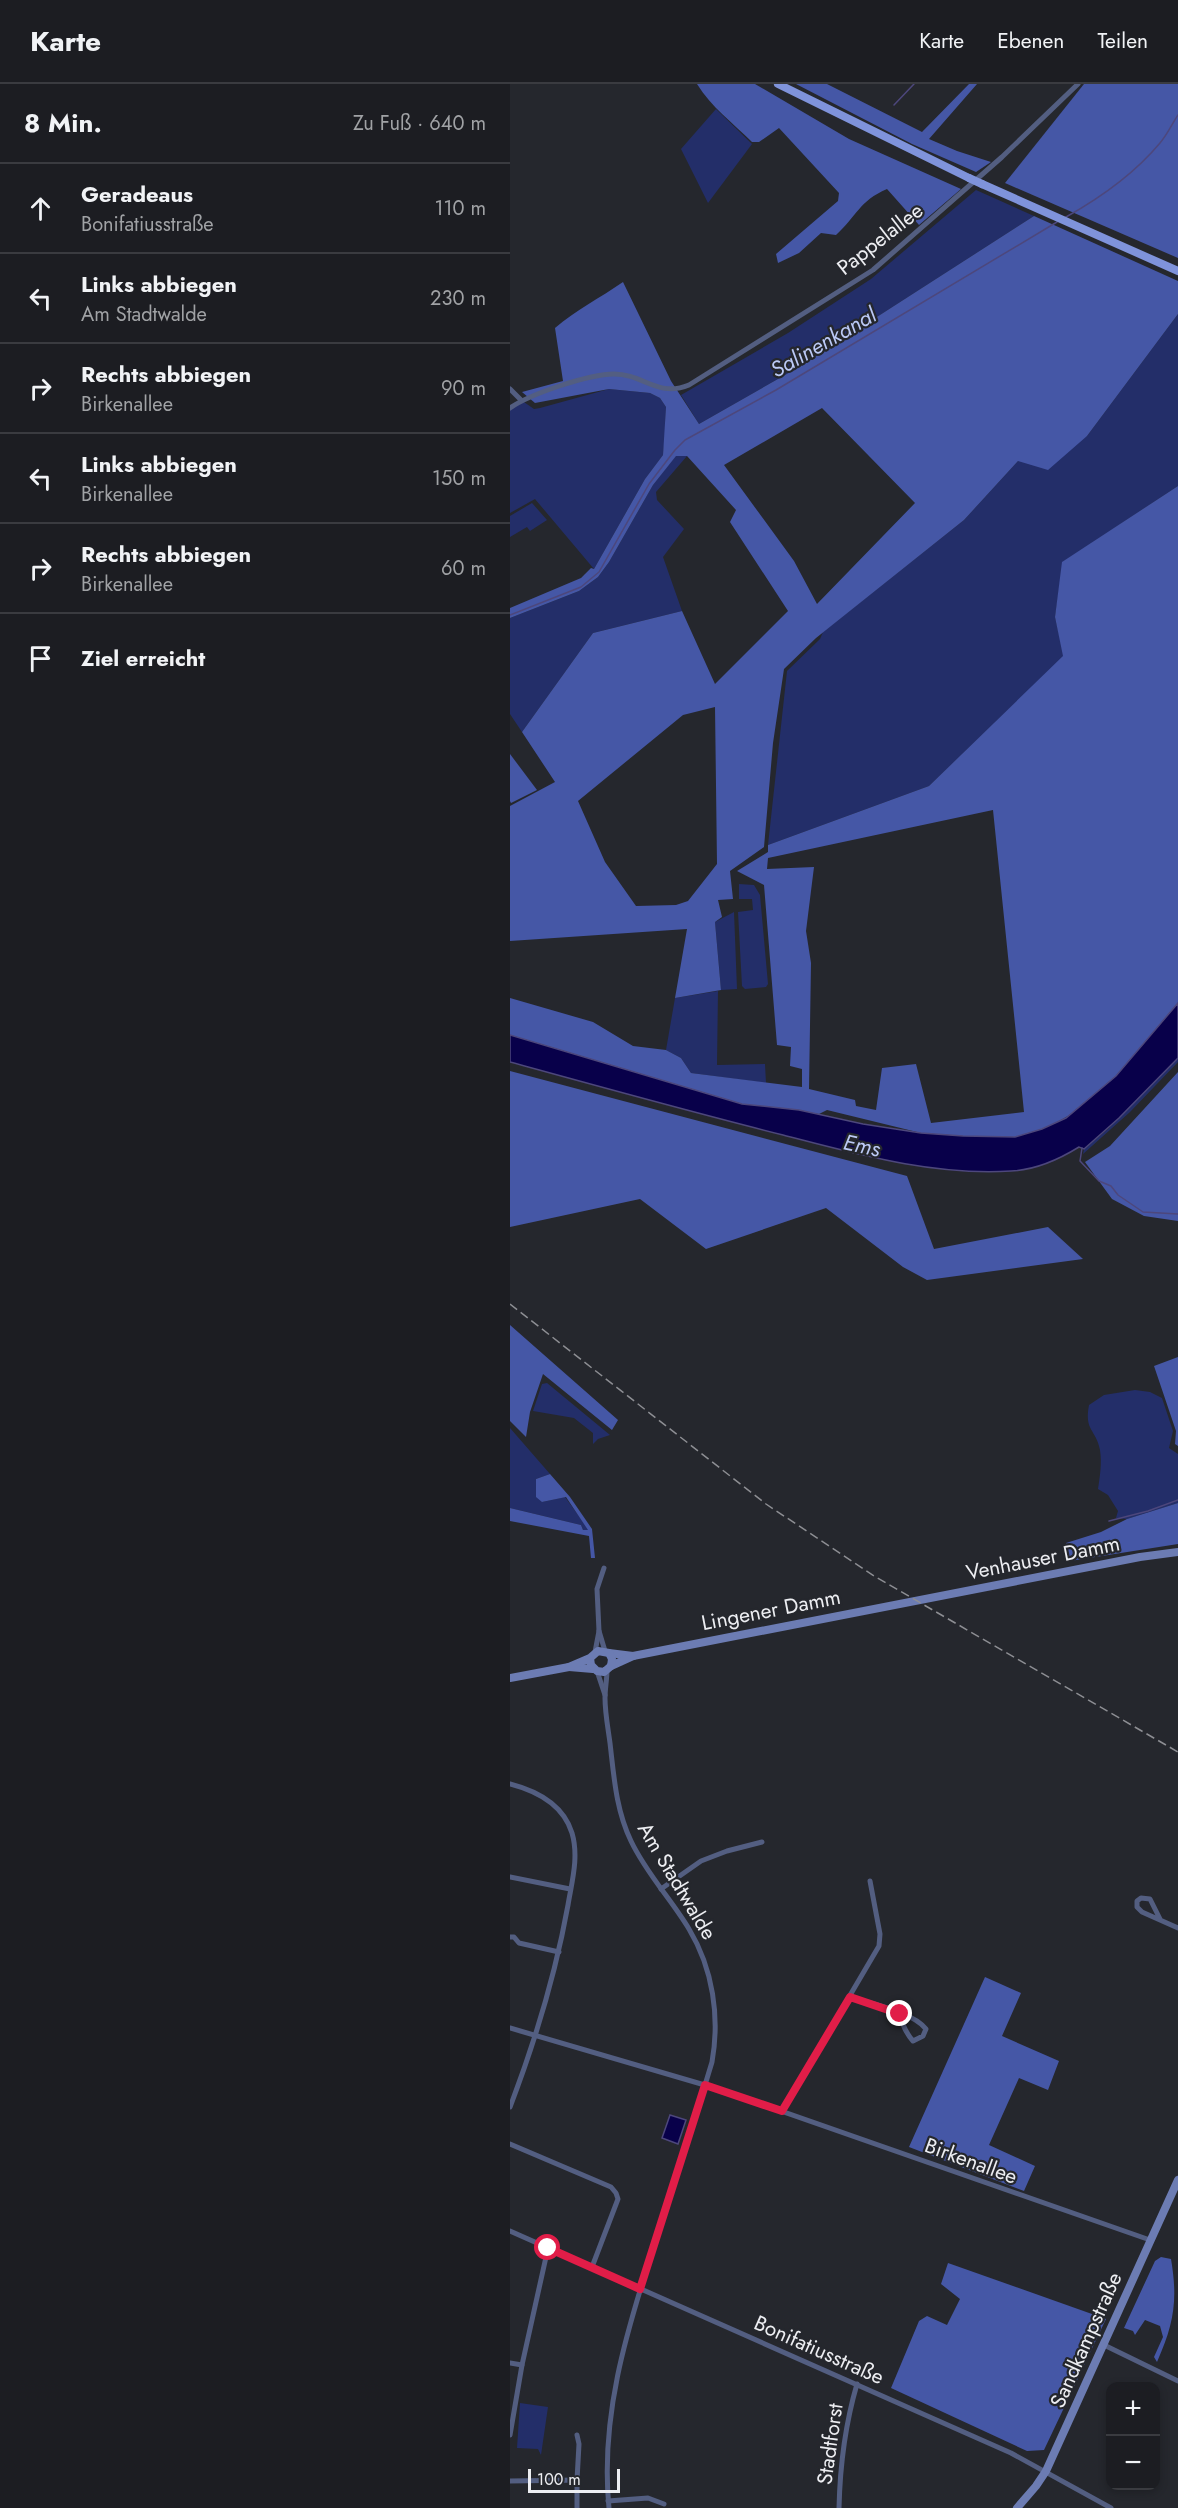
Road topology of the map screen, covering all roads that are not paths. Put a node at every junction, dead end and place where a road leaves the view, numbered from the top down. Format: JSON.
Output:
{"nodes":[{"id":1,"x":778,"y":84,"type":"edge"},
{"id":2,"x":1078,"y":84,"type":"edge"},
{"id":3,"x":1178,"y":271,"type":"edge"},
{"id":4,"x":510,"y":389,"type":"edge"},
{"id":5,"x":521,"y":400,"type":"junction"},
{"id":6,"x":510,"y":408,"type":"edge"},
{"id":7,"x":1178,"y":1552,"type":"edge"},
{"id":8,"x":604,"y":1568,"type":"dead end"},
{"id":9,"x":915,"y":1601,"type":"joint"},
{"id":10,"x":599,"y":1631,"type":"junction"},
{"id":11,"x":607,"y":1652,"type":"junction"},
{"id":12,"x":593,"y":1655,"type":"junction"},
{"id":13,"x":633,"y":1656,"type":"junction"},
{"id":14,"x":569,"y":1667,"type":"junction"},
{"id":15,"x":609,"y":1668,"type":"junction"},
{"id":16,"x":595,"y":1670,"type":"junction"},
{"id":17,"x":510,"y":1678,"type":"edge"},
{"id":18,"x":605,"y":1695,"type":"junction"},
{"id":19,"x":510,"y":1784,"type":"edge"},
{"id":20,"x":762,"y":1842,"type":"dead end"},
{"id":21,"x":510,"y":1877,"type":"edge"},
{"id":22,"x":870,"y":1881,"type":"dead end"},
{"id":23,"x":570,"y":1889,"type":"junction"},
{"id":24,"x":662,"y":1889,"type":"junction"},
{"id":25,"x":1160,"y":1919,"type":"junction"},
{"id":26,"x":1178,"y":1928,"type":"edge"},
{"id":27,"x":510,"y":1937,"type":"edge"},
{"id":28,"x":559,"y":1952,"type":"junction"},
{"id":29,"x":850,"y":1997,"type":"junction"},
{"id":30,"x":900,"y":2014,"type":"junction"},
{"id":31,"x":510,"y":2028,"type":"edge"},
{"id":32,"x":537,"y":2036,"type":"junction"},
{"id":33,"x":705,"y":2085,"type":"junction"},
{"id":34,"x":510,"y":2107,"type":"edge"},
{"id":35,"x":782,"y":2111,"type":"junction"},
{"id":36,"x":510,"y":2144,"type":"edge"},
{"id":37,"x":1178,"y":2180,"type":"edge"},
{"id":38,"x":510,"y":2230,"type":"edge"},
{"id":39,"x":1150,"y":2240,"type":"junction"},
{"id":40,"x":548,"y":2248,"type":"junction"},
{"id":41,"x":592,"y":2267,"type":"junction"},
{"id":42,"x":640,"y":2289,"type":"junction"},
{"id":43,"x":1104,"y":2345,"type":"junction"},
{"id":44,"x":510,"y":2363,"type":"edge"},
{"id":45,"x":522,"y":2365,"type":"junction"},
{"id":46,"x":1178,"y":2381,"type":"edge"},
{"id":47,"x":857,"y":2384,"type":"junction"},
{"id":48,"x":510,"y":2435,"type":"edge"},
{"id":49,"x":577,"y":2435,"type":"dead end"},
{"id":50,"x":1046,"y":2471,"type":"junction"},
{"id":51,"x":577,"y":2480,"type":"junction"},
{"id":52,"x":510,"y":2481,"type":"edge"},
{"id":53,"x":664,"y":2504,"type":"dead end"},
{"id":54,"x":609,"y":2505,"type":"edge"},
{"id":55,"x":577,"y":2508,"type":"edge"},
{"id":56,"x":838,"y":2508,"type":"edge"},
{"id":57,"x":1017,"y":2508,"type":"edge"},
{"id":58,"x":1111,"y":2508,"type":"edge"}],
"edges":[{"from":1,"to":3,"type":"main road","bridge":true},
{"from":2,"to":5,"type":"street","name":"Pappelallee"},
{"from":4,"to":5,"type":"street"},
{"from":5,"to":6,"type":"street"},
{"from":7,"to":9,"type":"main road","name":"Venhauser Damm"},
{"from":8,"to":10,"type":"street"},
{"from":9,"to":13,"type":"main road","name":"Lingener Damm"},
{"from":10,"to":11,"type":"street"},
{"from":10,"to":12,"type":"street"},
{"from":11,"to":12,"type":"main road","name":"Lingener Damm"},
{"from":11,"to":13,"type":"main road","name":"Lingener Damm"},
{"from":11,"to":15,"type":"main road"},
{"from":12,"to":14,"type":"main road"},
{"from":12,"to":16,"type":"main road"},
{"from":13,"to":15,"type":"main road","name":"Lingener Damm"},
{"from":14,"to":16,"type":"main road"},
{"from":14,"to":17,"type":"main road"},
{"from":15,"to":16,"type":"main road","name":"Lingener Damm"},
{"from":15,"to":18,"type":"street","name":"Am Stadtwalde"},
{"from":16,"to":18,"type":"street","name":"Am Stadtwalde"},
{"from":18,"to":24,"type":"street","name":"Am Stadtwalde"},
{"from":19,"to":23,"type":"street"},
{"from":20,"to":24,"type":"street"},
{"from":21,"to":23,"type":"street"},
{"from":22,"to":29,"type":"street"},
{"from":23,"to":28,"type":"street"},
{"from":24,"to":33,"type":"street","name":"Am Stadtwalde"},
{"from":25,"to":25,"type":"street"},
{"from":25,"to":26,"type":"street"},
{"from":27,"to":28,"type":"street"},
{"from":28,"to":32,"type":"street"},
{"from":29,"to":30,"type":"street"},
{"from":29,"to":35,"type":"street"},
{"from":30,"to":30,"type":"street"},
{"from":31,"to":32,"type":"street","name":"Birkenallee"},
{"from":32,"to":33,"type":"street","name":"Birkenallee"},
{"from":32,"to":34,"type":"street"},
{"from":33,"to":35,"type":"street","name":"Birkenallee"},
{"from":33,"to":42,"type":"street","name":"Am Stadtwalde"},
{"from":35,"to":39,"type":"street","name":"Birkenallee"},
{"from":36,"to":41,"type":"street"},
{"from":37,"to":39,"type":"main road","name":"Sandkampstraße"},
{"from":38,"to":40,"type":"street","name":"Bonifatiusstraße"},
{"from":39,"to":43,"type":"main road","name":"Sandkampstraße"},
{"from":40,"to":41,"type":"street","name":"Bonifatiusstraße"},
{"from":40,"to":45,"type":"street"},
{"from":41,"to":42,"type":"street","name":"Bonifatiusstraße"},
{"from":42,"to":47,"type":"street","name":"Bonifatiusstraße"},
{"from":42,"to":54,"type":"street","name":"Am Stadtwalde"},
{"from":43,"to":46,"type":"street"},
{"from":43,"to":50,"type":"main road","name":"Sandkampstraße"},
{"from":44,"to":45,"type":"street"},
{"from":45,"to":48,"type":"street"},
{"from":47,"to":50,"type":"street","name":"Bonifatiusstraße"},
{"from":47,"to":56,"type":"street","name":"Stadtforst"},
{"from":49,"to":51,"type":"street"},
{"from":50,"to":57,"type":"main road","name":"Sandkampstraße"},
{"from":50,"to":58,"type":"street","name":"Bonifatiusstraße"},
{"from":51,"to":52,"type":"street"},
{"from":51,"to":55,"type":"street"},
{"from":53,"to":54,"type":"street","name":"Am Stadtwalde"}]}
